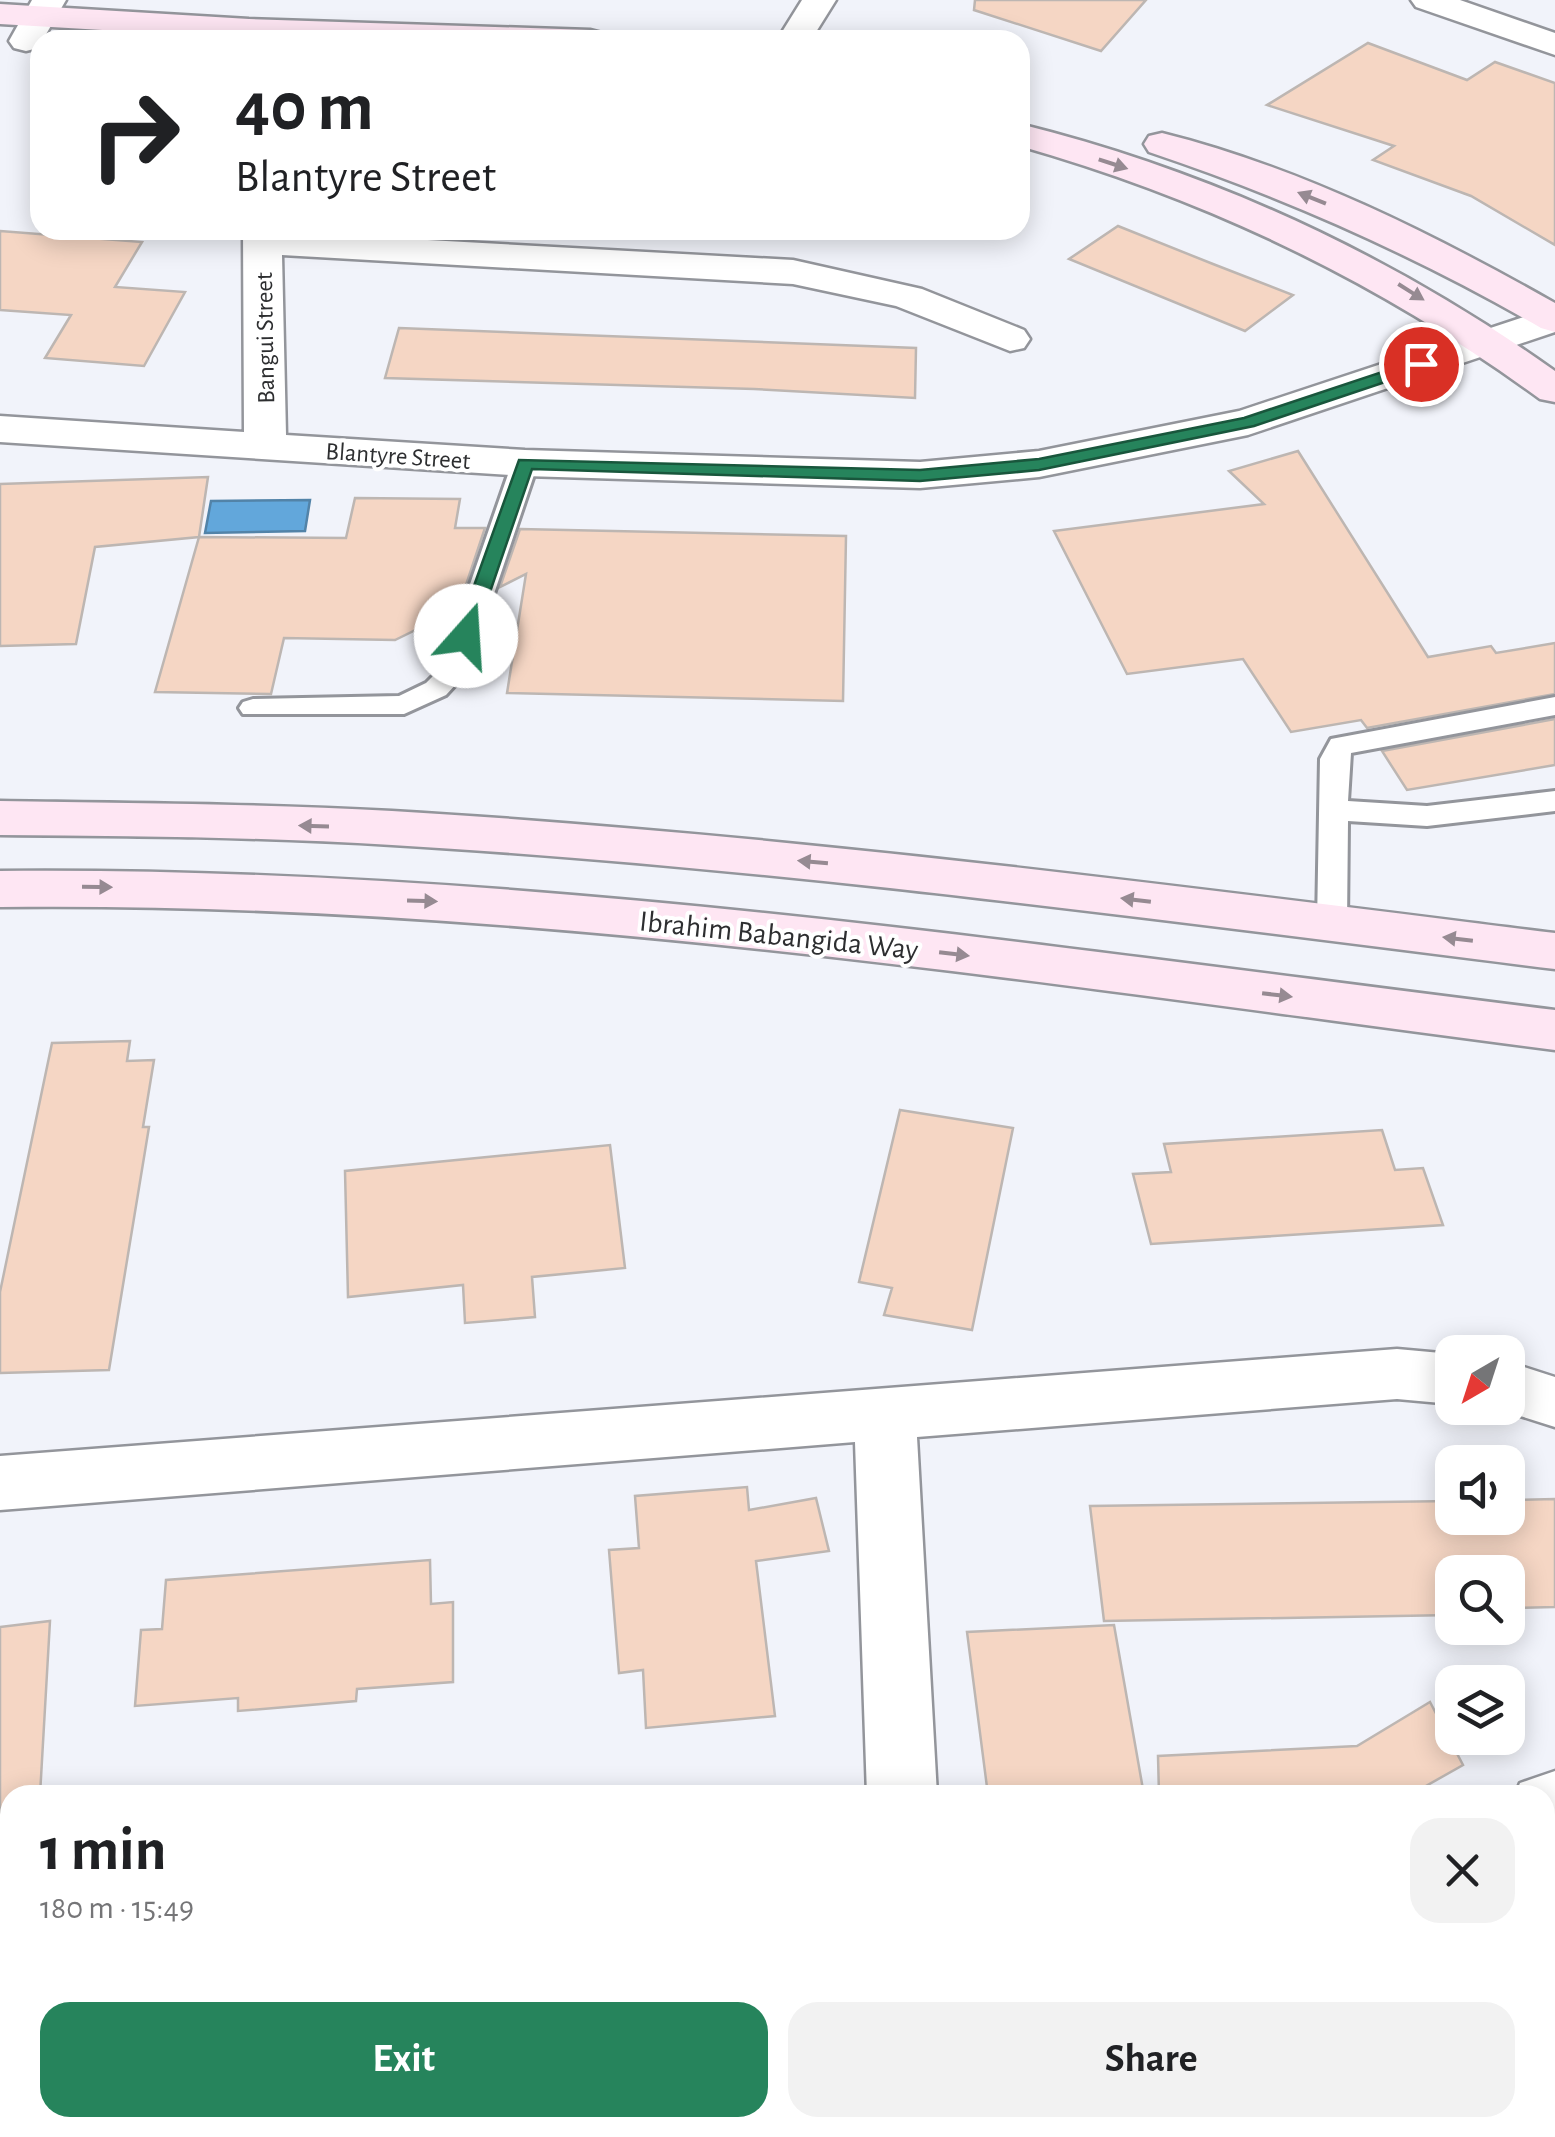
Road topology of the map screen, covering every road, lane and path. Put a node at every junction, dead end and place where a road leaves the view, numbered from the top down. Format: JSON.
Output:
{"nodes":[{"id":1,"x":818,"y":0,"type":"edge"},
{"id":2,"x":1428,"y":0,"type":"edge"},
{"id":3,"x":0,"y":14,"type":"edge"},
{"id":4,"x":31,"y":27,"type":"edge"},
{"id":5,"x":124,"y":30,"type":"edge"},
{"id":6,"x":800,"y":30,"type":"edge"},
{"id":7,"x":1555,"y":45,"type":"edge"},
{"id":8,"x":1030,"y":108,"type":"edge"},
{"id":9,"x":1030,"y":138,"type":"edge"},
{"id":10,"x":262,"y":240,"type":"edge"},
{"id":11,"x":321,"y":240,"type":"edge"},
{"id":12,"x":1554,"y":320,"type":"edge"},
{"id":13,"x":1010,"y":339,"type":"dead end"},
{"id":14,"x":1490,"y":341,"type":"junction"},
{"id":15,"x":1555,"y":390,"type":"edge"},
{"id":16,"x":0,"y":429,"type":"edge"},
{"id":17,"x":265,"y":446,"type":"junction"},
{"id":18,"x":525,"y":464,"type":"junction"},
{"id":19,"x":1555,"y":706,"type":"edge"},
{"id":20,"x":253,"y":708,"type":"dead end"},
{"id":21,"x":1555,"y":801,"type":"edge"},
{"id":22,"x":1333,"y":810,"type":"junction"},
{"id":23,"x":0,"y":818,"type":"edge"},
{"id":24,"x":0,"y":889,"type":"edge"},
{"id":25,"x":1332,"y":924,"type":"junction"},
{"id":26,"x":1555,"y":951,"type":"edge"},
{"id":27,"x":1555,"y":1030,"type":"edge"},
{"id":28,"x":1435,"y":1377,"type":"edge"},
{"id":29,"x":1525,"y":1393,"type":"edge"},
{"id":30,"x":1555,"y":1402,"type":"edge"},
{"id":31,"x":886,"y":1413,"type":"junction"},
{"id":32,"x":0,"y":1482,"type":"edge"},
{"id":33,"x":902,"y":1785,"type":"edge"}],
"edges":[{"from":1,"to":6,"type":"street"},
{"from":2,"to":7,"type":"street"},
{"from":3,"to":4,"type":"main road"},
{"from":4,"to":5,"type":"main road"},
{"from":12,"to":8,"type":"main road","one_way":true},
{"from":9,"to":14,"type":"main road","one_way":true},
{"from":10,"to":17,"type":"street","name":"Bangui Street"},
{"from":11,"to":13,"type":"street"},
{"from":12,"to":14,"type":"street","name":"Blantyre Street"},
{"from":14,"to":15,"type":"main road"},
{"from":14,"to":18,"type":"street","name":"Blantyre Street"},
{"from":16,"to":17,"type":"street","name":"Blantyre Street"},
{"from":17,"to":18,"type":"street","name":"Blantyre Street"},
{"from":18,"to":20,"type":"lane"},
{"from":19,"to":22,"type":"lane"},
{"from":21,"to":22,"type":"lane"},
{"from":22,"to":25,"type":"lane"},
{"from":25,"to":23,"type":"main road","one_way":true},
{"from":24,"to":27,"type":"main road","name":"Ibrahim Babangida Way","one_way":true},
{"from":26,"to":25,"type":"main road","one_way":true},
{"from":28,"to":31,"type":"street"},
{"from":29,"to":30,"type":"street"},
{"from":31,"to":32,"type":"street"},
{"from":31,"to":33,"type":"street"}]}
